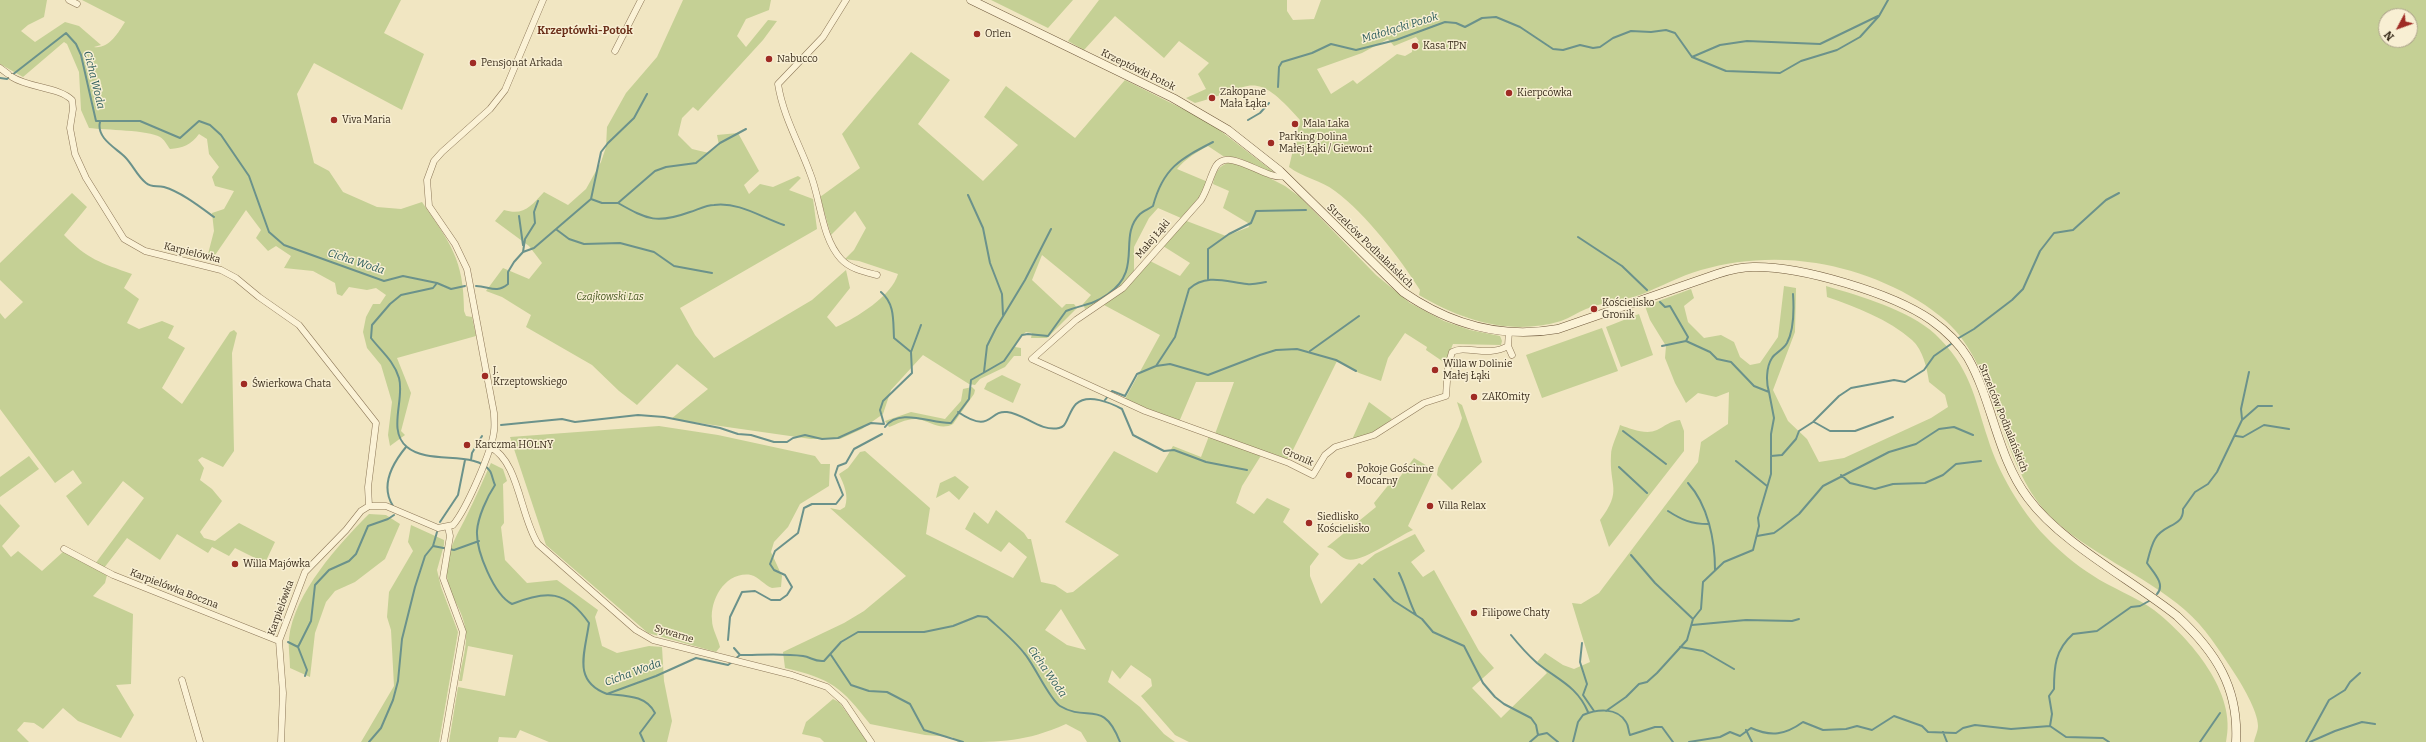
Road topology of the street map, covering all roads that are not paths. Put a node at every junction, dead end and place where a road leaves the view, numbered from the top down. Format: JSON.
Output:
{"nodes":[{"id":1,"x":69,"y":0,"type":"edge"},
{"id":2,"x":543,"y":0,"type":"edge"},
{"id":3,"x":641,"y":0,"type":"edge"},
{"id":4,"x":846,"y":0,"type":"edge"},
{"id":5,"x":971,"y":0,"type":"edge"},
{"id":6,"x":77,"y":4,"type":"dead end"},
{"id":7,"x":615,"y":51,"type":"dead end"},
{"id":8,"x":0,"y":68,"type":"edge"},
{"id":9,"x":1284,"y":176,"type":"junction"},
{"id":10,"x":1293,"y":185,"type":"joint"},
{"id":11,"x":877,"y":275,"type":"dead end"},
{"id":12,"x":1508,"y":331,"type":"junction"},
{"id":13,"x":1508,"y":346,"type":"junction"},
{"id":14,"x":1512,"y":355,"type":"dead end"},
{"id":15,"x":1032,"y":359,"type":"joint"},
{"id":16,"x":490,"y":447,"type":"junction"},
{"id":17,"x":369,"y":506,"type":"junction"},
{"id":18,"x":448,"y":527,"type":"junction"},
{"id":19,"x":64,"y":549,"type":"dead end"},
{"id":20,"x":279,"y":641,"type":"junction"},
{"id":21,"x":182,"y":680,"type":"dead end"},
{"id":22,"x":200,"y":742,"type":"edge"},
{"id":23,"x":281,"y":742,"type":"edge"},
{"id":24,"x":444,"y":742,"type":"edge"},
{"id":25,"x":871,"y":742,"type":"edge"},
{"id":26,"x":2236,"y":742,"type":"edge"}],
"edges":[{"from":1,"to":6,"type":"street"},
{"from":2,"to":16,"type":"street"},
{"from":3,"to":7,"type":"street"},
{"from":4,"to":11,"type":"street"},
{"from":5,"to":9,"type":"main road","name":"Krzeptówki Potok"},
{"from":8,"to":17,"type":"street","name":"Karpielówka"},
{"from":9,"to":10,"type":"main road","name":"Krzeptówki Potok"},
{"from":9,"to":15,"type":"street","name":"Małej Łąki"},
{"from":10,"to":12,"type":"main road","name":"Strzelców Podhalańskich"},
{"from":12,"to":13,"type":"street"},
{"from":12,"to":26,"type":"main road","name":"Strzelców Podhalańskich"},
{"from":13,"to":14,"type":"street"},
{"from":13,"to":15,"type":"street","name":"Gronik"},
{"from":16,"to":18,"type":"street"},
{"from":16,"to":25,"type":"street","name":"Sywarne"},
{"from":17,"to":18,"type":"street"},
{"from":17,"to":20,"type":"street","name":"Karpielówka"},
{"from":18,"to":24,"type":"street"},
{"from":19,"to":20,"type":"street","name":"Karpielówka Boczna"},
{"from":20,"to":23,"type":"street","name":"Karpielówka"},
{"from":21,"to":22,"type":"street"}]}
